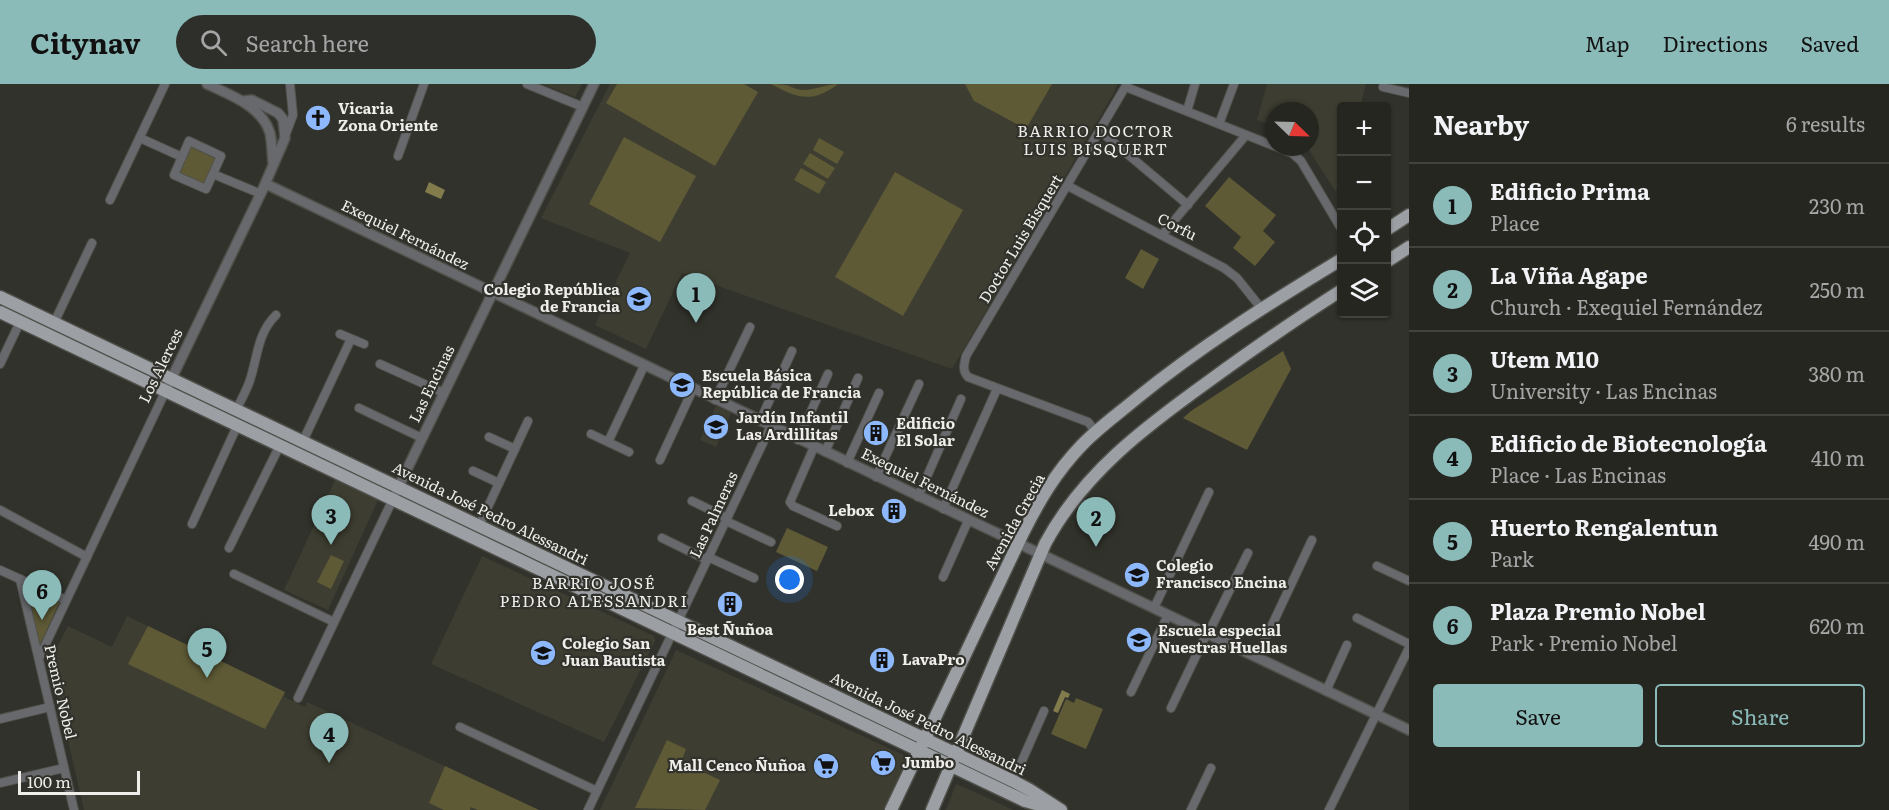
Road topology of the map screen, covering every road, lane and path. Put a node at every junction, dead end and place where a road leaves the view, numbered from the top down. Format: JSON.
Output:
{"nodes":[{"id":1,"x":165,"y":84,"type":"edge"},
{"id":2,"x":207,"y":84,"type":"edge"},
{"id":3,"x":290,"y":84,"type":"edge"},
{"id":4,"x":424,"y":84,"type":"edge"},
{"id":5,"x":527,"y":84,"type":"edge"},
{"id":6,"x":594,"y":84,"type":"edge"},
{"id":7,"x":1195,"y":84,"type":"edge"},
{"id":8,"x":1234,"y":84,"type":"edge"},
{"id":9,"x":1127,"y":85,"type":"edge"},
{"id":10,"x":1384,"y":85,"type":"edge"},
{"id":11,"x":1409,"y":93,"type":"edge"},
{"id":12,"x":243,"y":101,"type":"junction"},
{"id":13,"x":583,"y":107,"type":"junction"},
{"id":14,"x":1187,"y":111,"type":"junction"},
{"id":15,"x":265,"y":123,"type":"junction"},
{"id":16,"x":1219,"y":124,"type":"junction"},
{"id":17,"x":1101,"y":131,"type":"junction"},
{"id":18,"x":1246,"y":135,"type":"junction"},
{"id":19,"x":140,"y":138,"type":"junction"},
{"id":20,"x":284,"y":139,"type":"junction"},
{"id":21,"x":1265,"y":142,"type":"edge"},
{"id":22,"x":398,"y":156,"type":"dead end"},
{"id":23,"x":1295,"y":156,"type":"edge"},
{"id":24,"x":182,"y":157,"type":"junction"},
{"id":25,"x":274,"y":165,"type":"junction"},
{"id":26,"x":213,"y":174,"type":"junction"},
{"id":27,"x":266,"y":184,"type":"junction"},
{"id":28,"x":1068,"y":186,"type":"junction"},
{"id":29,"x":261,"y":194,"type":"junction"},
{"id":30,"x":110,"y":201,"type":"dead end"},
{"id":31,"x":1188,"y":205,"type":"junction"},
{"id":32,"x":1409,"y":216,"type":"edge"},
{"id":33,"x":1337,"y":223,"type":"edge"},
{"id":34,"x":1391,"y":227,"type":"edge"},
{"id":35,"x":1162,"y":235,"type":"junction"},
{"id":36,"x":92,"y":243,"type":"dead end"},
{"id":37,"x":1408,"y":249,"type":"edge"},
{"id":38,"x":1391,"y":259,"type":"edge"},
{"id":39,"x":1337,"y":261,"type":"edge"},
{"id":40,"x":492,"y":293,"type":"junction"},
{"id":41,"x":1337,"y":293,"type":"edge"},
{"id":42,"x":0,"y":297,"type":"edge"},
{"id":43,"x":1261,"y":308,"type":"junction"},
{"id":44,"x":0,"y":312,"type":"edge"},
{"id":45,"x":276,"y":315,"type":"dead end"},
{"id":46,"x":20,"y":322,"type":"junction"},
{"id":47,"x":54,"y":323,"type":"junction"},
{"id":48,"x":750,"y":327,"type":"dead end"},
{"id":49,"x":340,"y":334,"type":"dead end"},
{"id":50,"x":351,"y":339,"type":"junction"},
{"id":51,"x":364,"y":344,"type":"dead end"},
{"id":52,"x":792,"y":351,"type":"dead end"},
{"id":53,"x":0,"y":364,"type":"edge"},
{"id":54,"x":380,"y":364,"type":"dead end"},
{"id":55,"x":644,"y":366,"type":"junction"},
{"id":56,"x":828,"y":374,"type":"dead end"},
{"id":57,"x":858,"y":378,"type":"dead end"},
{"id":58,"x":172,"y":379,"type":"junction"},
{"id":59,"x":919,"y":384,"type":"dead end"},
{"id":60,"x":693,"y":389,"type":"junction"},
{"id":61,"x":997,"y":389,"type":"junction"},
{"id":62,"x":166,"y":390,"type":"junction"},
{"id":63,"x":444,"y":393,"type":"junction"},
{"id":64,"x":879,"y":393,"type":"dead end"},
{"id":65,"x":961,"y":399,"type":"dead end"},
{"id":66,"x":716,"y":400,"type":"junction"},
{"id":67,"x":359,"y":408,"type":"dead end"},
{"id":68,"x":236,"y":410,"type":"junction"},
{"id":69,"x":528,"y":421,"type":"dead end"},
{"id":70,"x":760,"y":421,"type":"junction"},
{"id":71,"x":238,"y":424,"type":"junction"},
{"id":72,"x":771,"y":426,"type":"junction"},
{"id":73,"x":1096,"y":432,"type":"junction"},
{"id":74,"x":591,"y":434,"type":"dead end"},
{"id":75,"x":489,"y":437,"type":"dead end"},
{"id":76,"x":422,"y":438,"type":"junction"},
{"id":77,"x":798,"y":440,"type":"junction"},
{"id":78,"x":303,"y":441,"type":"junction"},
{"id":79,"x":608,"y":442,"type":"junction"},
{"id":80,"x":279,"y":445,"type":"junction"},
{"id":81,"x":814,"y":447,"type":"junction"},
{"id":82,"x":515,"y":449,"type":"junction"},
{"id":83,"x":629,"y":452,"type":"dead end"},
{"id":84,"x":825,"y":452,"type":"junction"},
{"id":85,"x":660,"y":460,"type":"dead end"},
{"id":86,"x":847,"y":463,"type":"junction"},
{"id":87,"x":473,"y":471,"type":"dead end"},
{"id":88,"x":876,"y":477,"type":"junction"},
{"id":89,"x":499,"y":483,"type":"junction"},
{"id":90,"x":399,"y":487,"type":"junction"},
{"id":91,"x":1209,"y":492,"type":"dead end"},
{"id":92,"x":918,"y":497,"type":"junction"},
{"id":93,"x":393,"y":499,"type":"junction"},
{"id":94,"x":692,"y":501,"type":"dead end"},
{"id":95,"x":943,"y":509,"type":"junction"},
{"id":96,"x":0,"y":510,"type":"edge"},
{"id":97,"x":727,"y":519,"type":"junction"},
{"id":98,"x":968,"y":521,"type":"junction"},
{"id":99,"x":192,"y":524,"type":"dead end"},
{"id":100,"x":479,"y":526,"type":"junction"},
{"id":101,"x":837,"y":526,"type":"dead end"},
{"id":102,"x":662,"y":538,"type":"dead end"},
{"id":103,"x":1312,"y":540,"type":"dead end"},
{"id":104,"x":771,"y":542,"type":"dead end"},
{"id":105,"x":1017,"y":544,"type":"junction"},
{"id":106,"x":229,"y":548,"type":"dead end"},
{"id":107,"x":1248,"y":553,"type":"dead end"},
{"id":108,"x":1041,"y":554,"type":"junction"},
{"id":109,"x":87,"y":557,"type":"junction"},
{"id":110,"x":708,"y":559,"type":"junction"},
{"id":111,"x":1377,"y":566,"type":"dead end"},
{"id":112,"x":0,"y":570,"type":"edge"},
{"id":113,"x":234,"y":574,"type":"dead end"},
{"id":114,"x":943,"y":577,"type":"dead end"},
{"id":115,"x":754,"y":578,"type":"dead end"},
{"id":116,"x":20,"y":579,"type":"junction"},
{"id":117,"x":1409,"y":581,"type":"edge"},
{"id":118,"x":66,"y":600,"type":"junction"},
{"id":119,"x":1154,"y":608,"type":"junction"},
{"id":120,"x":1168,"y":615,"type":"junction"},
{"id":121,"x":1357,"y":618,"type":"dead end"},
{"id":122,"x":334,"y":622,"type":"junction"},
{"id":123,"x":676,"y":626,"type":"junction"},
{"id":124,"x":1208,"y":634,"type":"junction"},
{"id":125,"x":1347,"y":645,"type":"dead end"},
{"id":126,"x":1409,"y":646,"type":"edge"},
{"id":127,"x":1257,"y":657,"type":"junction"},
{"id":128,"x":39,"y":658,"type":"junction"},
{"id":129,"x":1326,"y":691,"type":"junction"},
{"id":130,"x":1131,"y":692,"type":"dead end"},
{"id":131,"x":298,"y":698,"type":"dead end"},
{"id":132,"x":50,"y":707,"type":"junction"},
{"id":133,"x":1172,"y":708,"type":"dead end"},
{"id":134,"x":1044,"y":711,"type":"dead end"},
{"id":135,"x":1377,"y":715,"type":"junction"},
{"id":136,"x":0,"y":719,"type":"edge"},
{"id":137,"x":460,"y":727,"type":"dead end"},
{"id":138,"x":1409,"y":730,"type":"edge"},
{"id":139,"x":922,"y":744,"type":"junction"},
{"id":140,"x":954,"y":759,"type":"junction"},
{"id":141,"x":64,"y":768,"type":"junction"},
{"id":142,"x":1211,"y":768,"type":"dead end"},
{"id":143,"x":1013,"y":781,"type":"junction"},
{"id":144,"x":0,"y":783,"type":"edge"},
{"id":145,"x":597,"y":791,"type":"junction"},
{"id":146,"x":74,"y":810,"type":"edge"},
{"id":147,"x":588,"y":810,"type":"edge"},
{"id":148,"x":891,"y":810,"type":"edge"},
{"id":149,"x":932,"y":810,"type":"edge"},
{"id":150,"x":1060,"y":810,"type":"edge"},
{"id":151,"x":1191,"y":810,"type":"edge"},
{"id":152,"x":1329,"y":810,"type":"edge"}],
"edges":[{"from":1,"to":19,"type":"street"},
{"from":2,"to":12,"type":"street"},
{"from":3,"to":20,"type":"street","name":"Los Alerces"},
{"from":4,"to":22,"type":"street"},
{"from":5,"to":13,"type":"street"},
{"from":6,"to":13,"type":"street","name":"Las Encinas"},
{"from":7,"to":14,"type":"street"},
{"from":8,"to":16,"type":"street"},
{"from":9,"to":14,"type":"street"},
{"from":9,"to":17,"type":"street","name":"Doctor Luis Bisquert"},
{"from":10,"to":11,"type":"street"},
{"from":12,"to":15,"type":"street"},
{"from":12,"to":20,"type":"street"},
{"from":13,"to":40,"type":"street","name":"Las Encinas"},
{"from":14,"to":16,"type":"street"},
{"from":15,"to":20,"type":"street"},
{"from":15,"to":25,"type":"street"},
{"from":16,"to":18,"type":"street"},
{"from":17,"to":28,"type":"street","name":"Doctor Luis Bisquert"},
{"from":17,"to":31,"type":"street"},
{"from":18,"to":21,"type":"street"},
{"from":18,"to":31,"type":"street"},
{"from":19,"to":24,"type":"street"},
{"from":19,"to":30,"type":"street"},
{"from":20,"to":25,"type":"street","name":"Los Alerces"},
{"from":23,"to":33,"type":"street"},
{"from":24,"to":26,"type":"street"},
{"from":24,"to":26,"type":"street"},
{"from":25,"to":27,"type":"street","name":"Los Alerces"},
{"from":26,"to":29,"type":"street"},
{"from":27,"to":29,"type":"street","name":"Los Alerces"},
{"from":27,"to":40,"type":"street","name":"Exequiel Fernández"},
{"from":28,"to":35,"type":"street","name":"Corfu"},
{"from":28,"to":61,"type":"street","name":"Doctor Luis Bisquert"},
{"from":29,"to":58,"type":"street","name":"Los Alerces"},
{"from":31,"to":35,"type":"street"},
{"from":32,"to":34,"type":"main road"},
{"from":35,"to":43,"type":"street","name":"Corfu"},
{"from":36,"to":47,"type":"street"},
{"from":37,"to":38,"type":"main road"},
{"from":39,"to":43,"type":"main road","name":"Avenida Grecia"},
{"from":40,"to":55,"type":"street","name":"Exequiel Fernández"},
{"from":40,"to":63,"type":"street","name":"Las Encinas"},
{"from":41,"to":108,"type":"main road"},
{"from":42,"to":47,"type":"main road","name":"Avenida José Pedro Alessandri"},
{"from":43,"to":73,"type":"main road","name":"Avenida Grecia"},
{"from":44,"to":46,"type":"main road","name":"Avenida José Pedro Alessandri"},
{"from":45,"to":68,"type":"street"},
{"from":46,"to":53,"type":"street"},
{"from":46,"to":62,"type":"main road","name":"Avenida José Pedro Alessandri"},
{"from":47,"to":58,"type":"main road","name":"Avenida José Pedro Alessandri"},
{"from":48,"to":66,"type":"street"},
{"from":49,"to":50,"type":"street"},
{"from":50,"to":51,"type":"street"},
{"from":50,"to":78,"type":"street"},
{"from":52,"to":70,"type":"street"},
{"from":54,"to":63,"type":"street"},
{"from":55,"to":60,"type":"street","name":"Exequiel Fernández"},
{"from":55,"to":79,"type":"street"},
{"from":56,"to":77,"type":"street"},
{"from":57,"to":84,"type":"street"},
{"from":58,"to":62,"type":"street","name":"Los Alerces"},
{"from":58,"to":68,"type":"main road","name":"Avenida José Pedro Alessandri"},
{"from":59,"to":88,"type":"street"},
{"from":60,"to":66,"type":"street","name":"Exequiel Fernández"},
{"from":60,"to":85,"type":"street"},
{"from":61,"to":73,"type":"street"},
{"from":61,"to":95,"type":"street"},
{"from":62,"to":71,"type":"main road","name":"Avenida José Pedro Alessandri"},
{"from":62,"to":109,"type":"street","name":"Los Alerces"},
{"from":63,"to":76,"type":"street","name":"Las Encinas"},
{"from":64,"to":86,"type":"street"},
{"from":65,"to":92,"type":"street"},
{"from":66,"to":70,"type":"street","name":"Exequiel Fernández"},
{"from":67,"to":76,"type":"street"},
{"from":68,"to":78,"type":"main road","name":"Avenida José Pedro Alessandri"},
{"from":69,"to":82,"type":"street"},
{"from":70,"to":72,"type":"street","name":"Exequiel Fernández"},
{"from":71,"to":80,"type":"main road","name":"Avenida José Pedro Alessandri"},
{"from":71,"to":99,"type":"street"},
{"from":72,"to":77,"type":"street","name":"Exequiel Fernández"},
{"from":72,"to":97,"type":"street","name":"Las Palmeras"},
{"from":73,"to":105,"type":"main road","name":"Avenida Grecia"},
{"from":74,"to":79,"type":"street"},
{"from":75,"to":82,"type":"street"},
{"from":76,"to":90,"type":"street","name":"Las Encinas"},
{"from":77,"to":81,"type":"street","name":"Exequiel Fernández"},
{"from":78,"to":90,"type":"main road","name":"Avenida José Pedro Alessandri"},
{"from":79,"to":83,"type":"street"},
{"from":80,"to":93,"type":"main road","name":"Avenida José Pedro Alessandri"},
{"from":80,"to":106,"type":"street"},
{"from":81,"to":84,"type":"street","name":"Exequiel Fernández"},
{"from":81,"to":101,"type":"street"},
{"from":82,"to":89,"type":"street"},
{"from":84,"to":86,"type":"street","name":"Exequiel Fernández"},
{"from":86,"to":88,"type":"street","name":"Exequiel Fernández"},
{"from":87,"to":89,"type":"street"},
{"from":88,"to":92,"type":"street","name":"Exequiel Fernández"},
{"from":89,"to":100,"type":"street"},
{"from":90,"to":93,"type":"street","name":"Las Encinas"},
{"from":90,"to":100,"type":"main road","name":"Avenida José Pedro Alessandri"},
{"from":91,"to":119,"type":"street"},
{"from":92,"to":95,"type":"street","name":"Exequiel Fernández"},
{"from":93,"to":122,"type":"street","name":"Las Encinas"},
{"from":93,"to":123,"type":"main road","name":"Avenida José Pedro Alessandri"},
{"from":94,"to":97,"type":"street"},
{"from":95,"to":98,"type":"street","name":"Exequiel Fernández"},
{"from":96,"to":109,"type":"street"},
{"from":97,"to":104,"type":"street"},
{"from":97,"to":110,"type":"street","name":"Las Palmeras"},
{"from":98,"to":105,"type":"street","name":"Exequiel Fernández"},
{"from":98,"to":114,"type":"street"},
{"from":100,"to":123,"type":"main road","name":"Avenida José Pedro Alessandri"},
{"from":102,"to":110,"type":"street"},
{"from":103,"to":127,"type":"street"},
{"from":105,"to":108,"type":"street","name":"Exequiel Fernández"},
{"from":105,"to":139,"type":"main road","name":"Avenida Grecia"},
{"from":107,"to":124,"type":"street"},
{"from":108,"to":119,"type":"street","name":"Exequiel Fernández"},
{"from":108,"to":140,"type":"main road"},
{"from":109,"to":118,"type":"street","name":"Los Alerces"},
{"from":110,"to":115,"type":"street"},
{"from":110,"to":123,"type":"street","name":"Las Palmeras"},
{"from":111,"to":117,"type":"street"},
{"from":112,"to":116,"type":"street"},
{"from":113,"to":122,"type":"street"},
{"from":116,"to":118,"type":"street"},
{"from":116,"to":128,"type":"street","name":"Premio Nobel"},
{"from":118,"to":128,"type":"street","name":"Los Alerces"},
{"from":119,"to":120,"type":"street","name":"Exequiel Fernández"},
{"from":120,"to":124,"type":"street","name":"Exequiel Fernández"},
{"from":120,"to":130,"type":"street"},
{"from":121,"to":126,"type":"street"},
{"from":122,"to":131,"type":"street","name":"Las Encinas"},
{"from":123,"to":139,"type":"main road","name":"Avenida José Pedro Alessandri"},
{"from":123,"to":145,"type":"street","name":"Las Palmeras"},
{"from":124,"to":127,"type":"street","name":"Exequiel Fernández"},
{"from":124,"to":133,"type":"street"},
{"from":125,"to":129,"type":"street"},
{"from":126,"to":135,"type":"street"},
{"from":127,"to":129,"type":"street","name":"Exequiel Fernández"},
{"from":128,"to":132,"type":"street","name":"Premio Nobel"},
{"from":129,"to":135,"type":"street","name":"Exequiel Fernández"},
{"from":132,"to":136,"type":"street"},
{"from":132,"to":141,"type":"street","name":"Premio Nobel"},
{"from":134,"to":143,"type":"street"},
{"from":135,"to":138,"type":"street","name":"Exequiel Fernández"},
{"from":135,"to":152,"type":"street"},
{"from":137,"to":145,"type":"street"},
{"from":139,"to":140,"type":"main road","name":"Avenida José Pedro Alessandri"},
{"from":139,"to":148,"type":"main road","name":"Avenida Grecia"},
{"from":140,"to":143,"type":"main road","name":"Avenida José Pedro Alessandri"},
{"from":140,"to":149,"type":"main road"},
{"from":140,"to":150,"type":"main road","name":"Avenida José Pedro Alessandri"},
{"from":141,"to":144,"type":"street"},
{"from":141,"to":146,"type":"street","name":"Premio Nobel"},
{"from":142,"to":151,"type":"street"},
{"from":143,"to":150,"type":"main road","name":"Avenida José Pedro Alessandri"},
{"from":145,"to":147,"type":"street","name":"Las Palmeras"}]}
